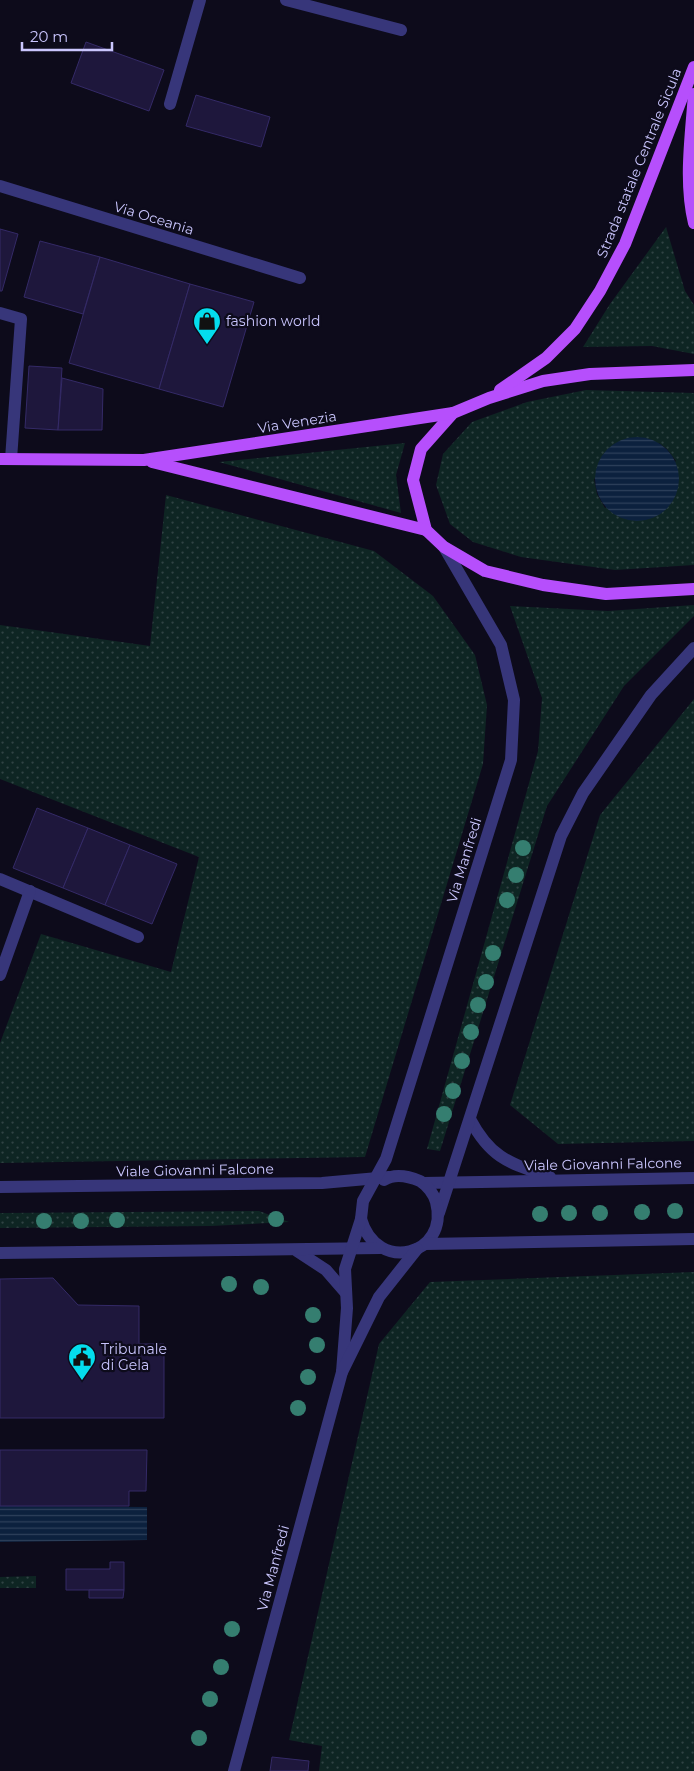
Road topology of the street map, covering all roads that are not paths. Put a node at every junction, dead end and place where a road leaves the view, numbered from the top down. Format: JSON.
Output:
{"nodes":[{"id":1,"x":200,"y":0,"type":"edge"},
{"id":2,"x":286,"y":0,"type":"edge"},
{"id":3,"x":401,"y":30,"type":"dead end"},
{"id":4,"x":694,"y":67,"type":"edge"},
{"id":5,"x":694,"y":94,"type":"edge"},
{"id":6,"x":170,"y":104,"type":"dead end"},
{"id":7,"x":0,"y":186,"type":"edge"},
{"id":8,"x":694,"y":223,"type":"edge"},
{"id":9,"x":300,"y":278,"type":"dead end"},
{"id":10,"x":0,"y":313,"type":"edge"},
{"id":11,"x":694,"y":370,"type":"edge"},
{"id":12,"x":489,"y":398,"type":"junction"},
{"id":13,"x":453,"y":413,"type":"junction"},
{"id":14,"x":5,"y":459,"type":"edge"},
{"id":15,"x":144,"y":460,"type":"junction"},
{"id":16,"x":426,"y":530,"type":"junction"},
{"id":17,"x":444,"y":547,"type":"junction"},
{"id":18,"x":694,"y":589,"type":"edge"},
{"id":19,"x":694,"y":648,"type":"edge"},
{"id":20,"x":0,"y":878,"type":"edge"},
{"id":21,"x":30,"y":891,"type":"junction"},
{"id":22,"x":138,"y":937,"type":"dead end"},
{"id":23,"x":0,"y":976,"type":"edge"},
{"id":24,"x":470,"y":1119,"type":"junction"},
{"id":25,"x":694,"y":1178,"type":"edge"},
{"id":26,"x":380,"y":1180,"type":"junction"},
{"id":27,"x":557,"y":1180,"type":"junction"},
{"id":28,"x":450,"y":1182,"type":"junction"},
{"id":29,"x":423,"y":1183,"type":"junction"},
{"id":30,"x":0,"y":1188,"type":"edge"},
{"id":31,"x":439,"y":1213,"type":"junction"},
{"id":32,"x":361,"y":1219,"type":"junction"},
{"id":33,"x":694,"y":1239,"type":"edge"},
{"id":34,"x":421,"y":1247,"type":"junction"},
{"id":35,"x":380,"y":1248,"type":"junction"},
{"id":36,"x":350,"y":1249,"type":"junction"},
{"id":37,"x":297,"y":1251,"type":"junction"},
{"id":38,"x":0,"y":1253,"type":"edge"},
{"id":39,"x":346,"y":1293,"type":"junction"},
{"id":40,"x":342,"y":1372,"type":"junction"},
{"id":41,"x":234,"y":1771,"type":"edge"}],
"edges":[{"from":1,"to":6,"type":"street"},
{"from":2,"to":3,"type":"street"},
{"from":4,"to":12,"type":"main road","name":"Strada statale Centrale Sicula"},
{"from":5,"to":8,"type":"main road","name":"Strada statale Centrale Sicula"},
{"from":7,"to":9,"type":"street","name":"Via Oceania"},
{"from":10,"to":14,"type":"street"},
{"from":11,"to":12,"type":"main road"},
{"from":12,"to":13,"type":"main road"},
{"from":13,"to":15,"type":"main road","name":"Via Venezia"},
{"from":13,"to":16,"type":"main road"},
{"from":14,"to":15,"type":"main road","name":"Via Venezia"},
{"from":15,"to":16,"type":"main road","name":"Via Venezia"},
{"from":16,"to":17,"type":"main road"},
{"from":17,"to":18,"type":"main road"},
{"from":17,"to":26,"type":"street","name":"Via Manfredi"},
{"from":19,"to":24,"type":"street"},
{"from":20,"to":21,"type":"street"},
{"from":21,"to":22,"type":"street"},
{"from":21,"to":23,"type":"street"},
{"from":24,"to":27,"type":"street"},
{"from":24,"to":28,"type":"street"},
{"from":25,"to":27,"type":"street","name":"Viale Giovanni Falcone"},
{"from":26,"to":29,"type":"street"},
{"from":26,"to":30,"type":"street","name":"Viale Giovanni Falcone"},
{"from":26,"to":32,"type":"street"},
{"from":27,"to":28,"type":"street","name":"Viale Giovanni Falcone"},
{"from":28,"to":29,"type":"street","name":"Viale Giovanni Falcone"},
{"from":28,"to":31,"type":"street"},
{"from":29,"to":31,"type":"street"},
{"from":31,"to":34,"type":"street"},
{"from":32,"to":35,"type":"street"},
{"from":32,"to":36,"type":"street"},
{"from":33,"to":34,"type":"street"},
{"from":34,"to":35,"type":"street"},
{"from":34,"to":40,"type":"street"},
{"from":35,"to":36,"type":"street"},
{"from":36,"to":37,"type":"street"},
{"from":36,"to":39,"type":"street"},
{"from":37,"to":38,"type":"street"},
{"from":37,"to":39,"type":"street"},
{"from":39,"to":40,"type":"street"},
{"from":40,"to":41,"type":"street","name":"Via Manfredi"}]}
